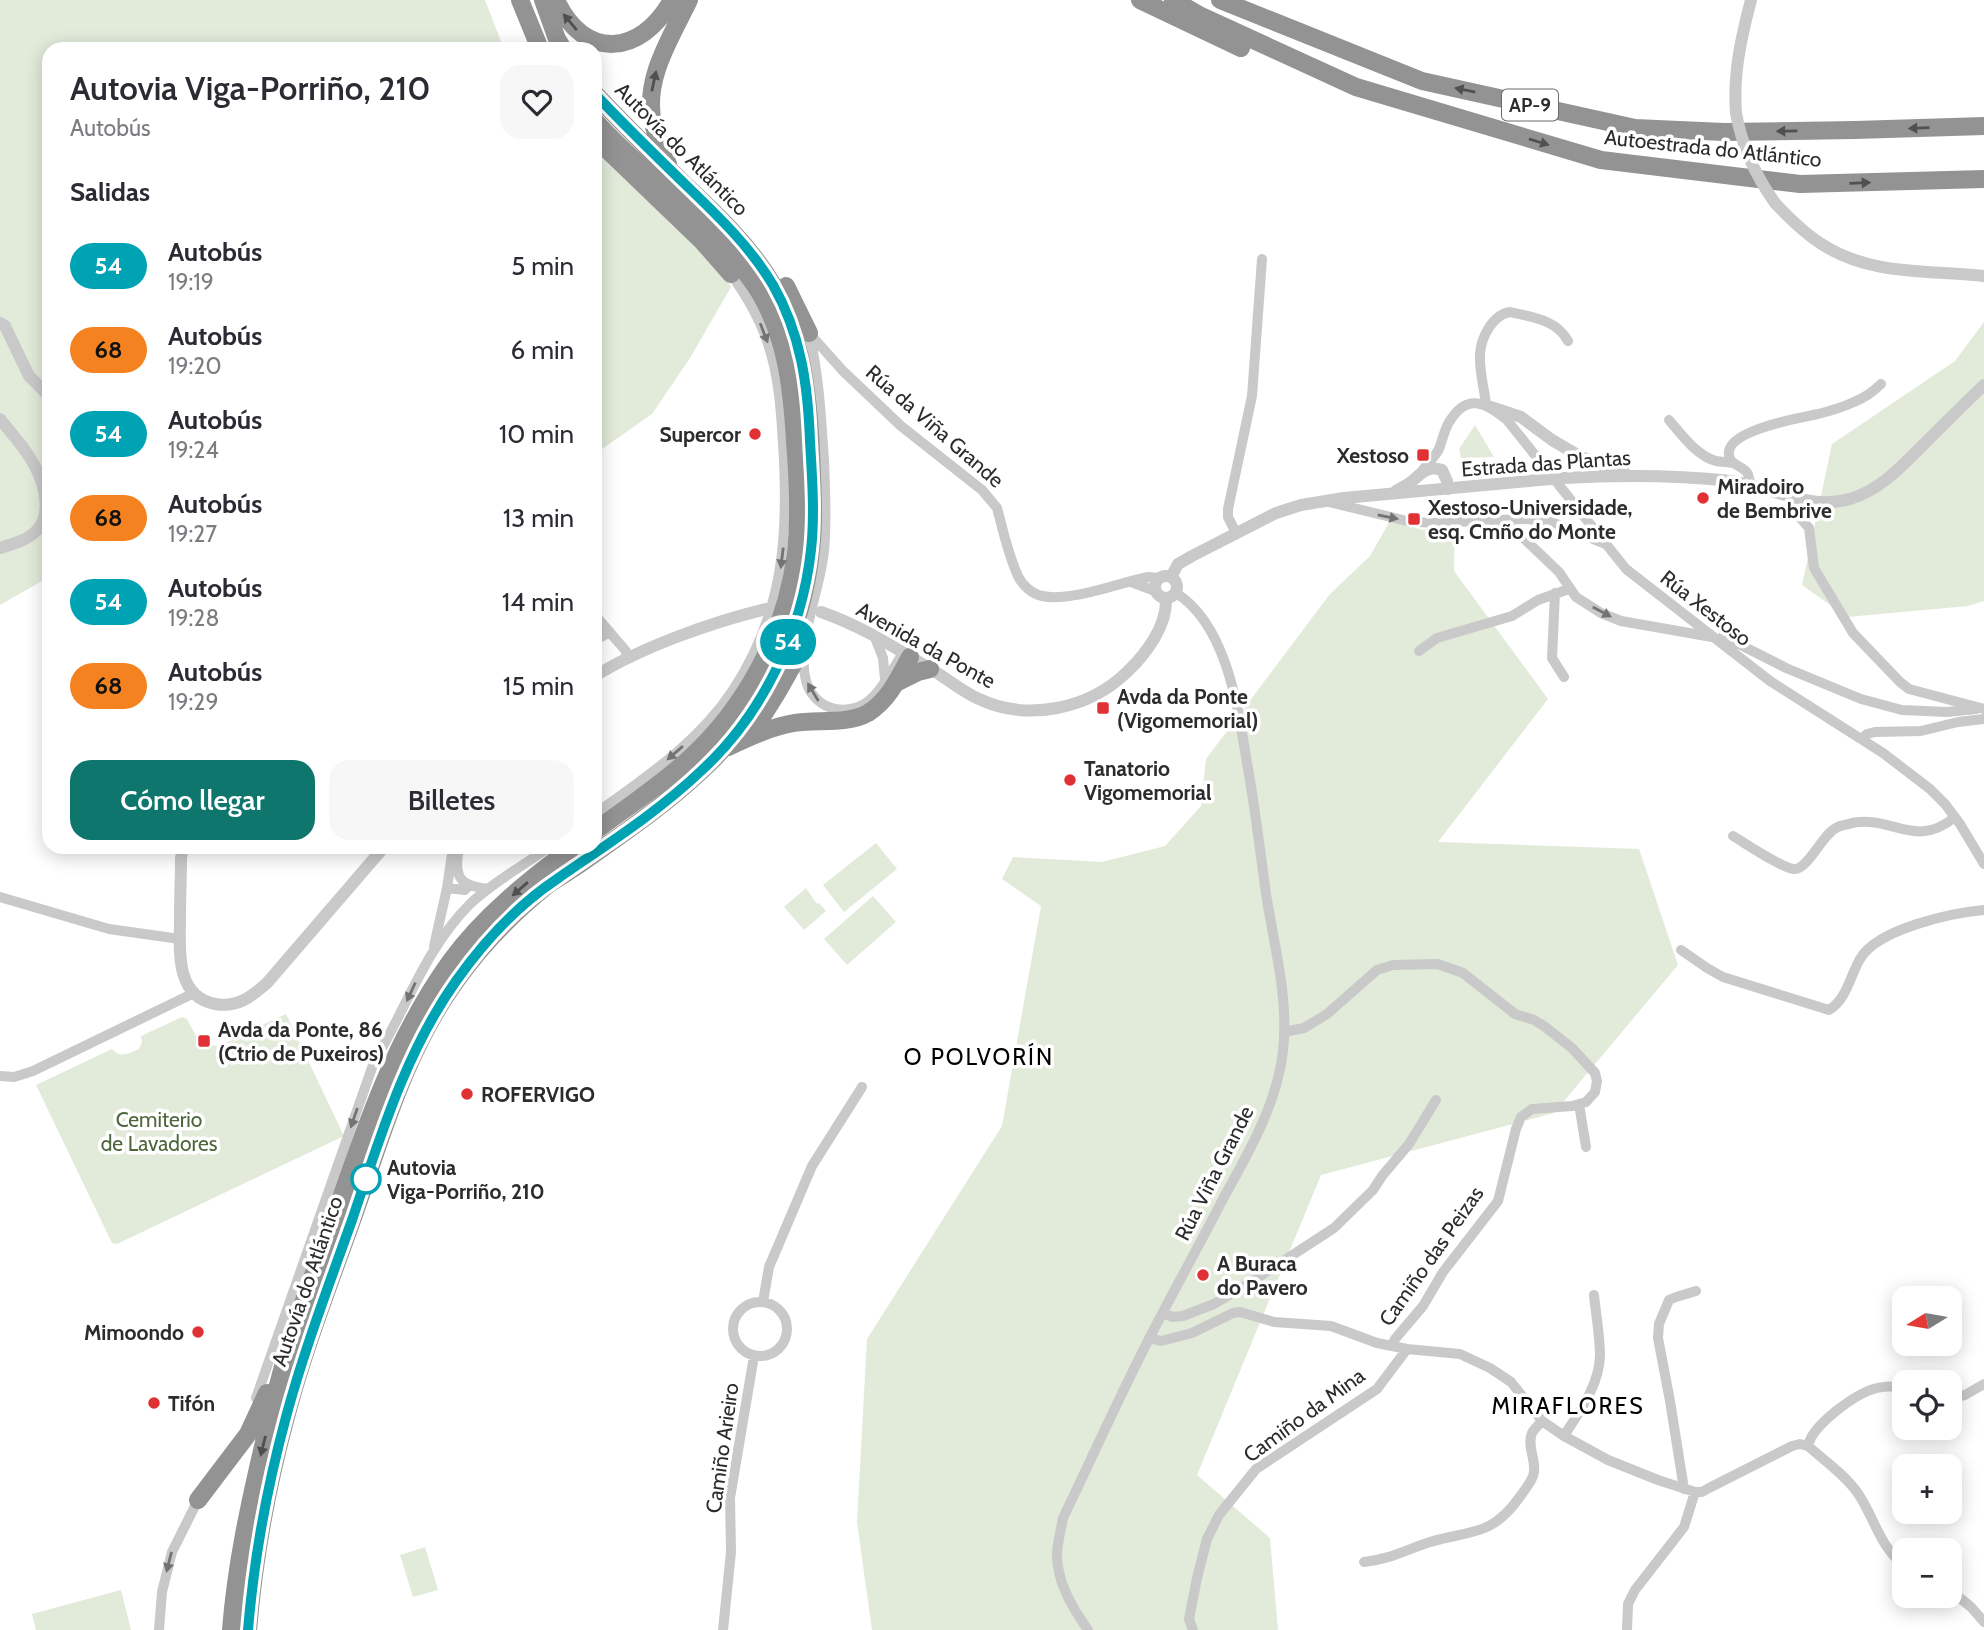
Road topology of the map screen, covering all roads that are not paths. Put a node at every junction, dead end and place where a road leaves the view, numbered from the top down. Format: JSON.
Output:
{"nodes":[{"id":1,"x":520,"y":0,"type":"edge"},
{"id":2,"x":543,"y":0,"type":"edge"},
{"id":3,"x":556,"y":0,"type":"edge"},
{"id":4,"x":672,"y":0,"type":"edge"},
{"id":5,"x":689,"y":0,"type":"edge"},
{"id":6,"x":1140,"y":0,"type":"edge"},
{"id":7,"x":1173,"y":0,"type":"edge"},
{"id":8,"x":1220,"y":0,"type":"edge"},
{"id":9,"x":1751,"y":0,"type":"edge"},
{"id":10,"x":537,"y":42,"type":"edge"},
{"id":11,"x":559,"y":42,"type":"edge"},
{"id":12,"x":598,"y":42,"type":"edge"},
{"id":13,"x":602,"y":43,"type":"edge"},
{"id":14,"x":1356,"y":87,"type":"junction"},
{"id":15,"x":602,"y":102,"type":"edge"},
{"id":16,"x":1984,"y":126,"type":"edge"},
{"id":17,"x":602,"y":128,"type":"edge"},
{"id":18,"x":602,"y":145,"type":"edge"},
{"id":19,"x":670,"y":170,"type":"junction"},
{"id":20,"x":1984,"y":179,"type":"edge"},
{"id":21,"x":729,"y":227,"type":"junction"},
{"id":22,"x":1262,"y":259,"type":"dead end"},
{"id":23,"x":731,"y":274,"type":"joint"},
{"id":24,"x":1984,"y":276,"type":"edge"},
{"id":25,"x":0,"y":323,"type":"edge"},
{"id":26,"x":809,"y":333,"type":"junction"},
{"id":27,"x":1568,"y":341,"type":"dead end"},
{"id":28,"x":828,"y":355,"type":"junction"},
{"id":29,"x":815,"y":360,"type":"junction"},
{"id":30,"x":1881,"y":384,"type":"dead end"},
{"id":31,"x":1984,"y":385,"type":"edge"},
{"id":32,"x":42,"y":389,"type":"edge"},
{"id":33,"x":1488,"y":406,"type":"junction"},
{"id":34,"x":0,"y":419,"type":"edge"},
{"id":35,"x":1670,"y":420,"type":"dead end"},
{"id":36,"x":1437,"y":452,"type":"junction"},
{"id":37,"x":1733,"y":463,"type":"junction"},
{"id":38,"x":1441,"y":470,"type":"junction"},
{"id":39,"x":1419,"y":474,"type":"junction"},
{"id":40,"x":1632,"y":476,"type":"junction"},
{"id":41,"x":1751,"y":484,"type":"junction"},
{"id":42,"x":42,"y":486,"type":"edge"},
{"id":43,"x":1448,"y":489,"type":"junction"},
{"id":44,"x":1418,"y":491,"type":"junction"},
{"id":45,"x":1389,"y":494,"type":"junction"},
{"id":46,"x":1793,"y":497,"type":"junction"},
{"id":47,"x":1321,"y":500,"type":"junction"},
{"id":48,"x":1498,"y":520,"type":"junction"},
{"id":49,"x":42,"y":523,"type":"edge"},
{"id":50,"x":1236,"y":533,"type":"junction"},
{"id":51,"x":1606,"y":545,"type":"junction"},
{"id":52,"x":0,"y":548,"type":"edge"},
{"id":53,"x":1165,"y":588,"type":"junction"},
{"id":54,"x":1569,"y":589,"type":"junction"},
{"id":55,"x":1555,"y":593,"type":"junction"},
{"id":56,"x":766,"y":609,"type":"dead end"},
{"id":57,"x":821,"y":612,"type":"dead end"},
{"id":58,"x":602,"y":623,"type":"edge"},
{"id":59,"x":610,"y":632,"type":"junction"},
{"id":60,"x":874,"y":635,"type":"junction"},
{"id":61,"x":602,"y":636,"type":"edge"},
{"id":62,"x":1716,"y":639,"type":"junction"},
{"id":63,"x":803,"y":646,"type":"junction"},
{"id":64,"x":1419,"y":651,"type":"dead end"},
{"id":65,"x":906,"y":655,"type":"junction"},
{"id":66,"x":629,"y":658,"type":"junction"},
{"id":67,"x":930,"y":669,"type":"junction"},
{"id":68,"x":602,"y":672,"type":"edge"},
{"id":69,"x":1564,"y":677,"type":"dead end"},
{"id":70,"x":891,"y":681,"type":"junction"},
{"id":71,"x":1984,"y":719,"type":"edge"},
{"id":72,"x":747,"y":738,"type":"junction"},
{"id":73,"x":1861,"y":739,"type":"junction"},
{"id":74,"x":724,"y":749,"type":"junction"},
{"id":75,"x":602,"y":809,"type":"edge"},
{"id":76,"x":1955,"y":817,"type":"junction"},
{"id":77,"x":602,"y":826,"type":"edge"},
{"id":78,"x":1732,"y":836,"type":"dead end"},
{"id":79,"x":602,"y":848,"type":"edge"},
{"id":80,"x":182,"y":854,"type":"edge"},
{"id":81,"x":378,"y":854,"type":"edge"},
{"id":82,"x":452,"y":854,"type":"edge"},
{"id":83,"x":459,"y":854,"type":"edge"},
{"id":84,"x":539,"y":854,"type":"edge"},
{"id":85,"x":564,"y":854,"type":"edge"},
{"id":86,"x":594,"y":854,"type":"edge"},
{"id":87,"x":1984,"y":864,"type":"edge"},
{"id":88,"x":468,"y":886,"type":"junction"},
{"id":89,"x":447,"y":888,"type":"junction"},
{"id":90,"x":488,"y":890,"type":"junction"},
{"id":91,"x":0,"y":897,"type":"edge"},
{"id":92,"x":1984,"y":910,"type":"edge"},
{"id":93,"x":180,"y":939,"type":"junction"},
{"id":94,"x":1681,"y":950,"type":"dead end"},
{"id":95,"x":433,"y":951,"type":"junction"},
{"id":96,"x":194,"y":993,"type":"junction"},
{"id":97,"x":1284,"y":1032,"type":"junction"},
{"id":98,"x":391,"y":1033,"type":"junction"},
{"id":99,"x":0,"y":1076,"type":"edge"},
{"id":100,"x":862,"y":1087,"type":"dead end"},
{"id":101,"x":1436,"y":1100,"type":"dead end"},
{"id":102,"x":1579,"y":1104,"type":"junction"},
{"id":103,"x":368,"y":1120,"type":"junction"},
{"id":104,"x":1586,"y":1147,"type":"dead end"},
{"id":105,"x":1696,"y":1291,"type":"dead end"},
{"id":106,"x":1594,"y":1295,"type":"dead end"},
{"id":107,"x":763,"y":1302,"type":"junction"},
{"id":108,"x":1163,"y":1313,"type":"junction"},
{"id":109,"x":1149,"y":1338,"type":"junction"},
{"id":110,"x":1392,"y":1346,"type":"junction"},
{"id":111,"x":1407,"y":1349,"type":"junction"},
{"id":112,"x":286,"y":1356,"type":"junction"},
{"id":113,"x":754,"y":1356,"type":"junction"},
{"id":114,"x":1984,"y":1384,"type":"edge"},
{"id":115,"x":1892,"y":1386,"type":"edge"},
{"id":116,"x":1962,"y":1396,"type":"edge"},
{"id":117,"x":1542,"y":1421,"type":"junction"},
{"id":118,"x":1564,"y":1436,"type":"junction"},
{"id":119,"x":1808,"y":1447,"type":"junction"},
{"id":120,"x":1684,"y":1489,"type":"junction"},
{"id":121,"x":1695,"y":1492,"type":"junction"},
{"id":122,"x":198,"y":1500,"type":"junction"},
{"id":123,"x":1892,"y":1553,"type":"edge"},
{"id":124,"x":1364,"y":1562,"type":"dead end"},
{"id":125,"x":1962,"y":1599,"type":"edge"},
{"id":126,"x":1984,"y":1622,"type":"edge"},
{"id":127,"x":159,"y":1630,"type":"edge"},
{"id":128,"x":231,"y":1630,"type":"edge"},
{"id":129,"x":248,"y":1630,"type":"edge"},
{"id":130,"x":723,"y":1630,"type":"edge"},
{"id":131,"x":1088,"y":1630,"type":"edge"},
{"id":132,"x":1194,"y":1630,"type":"edge"},
{"id":133,"x":1627,"y":1630,"type":"edge"}],
"edges":[{"from":1,"to":10,"type":"highway"},
{"from":2,"to":11,"type":"highway"},
{"from":12,"to":3,"type":"highway","one_way":true},
{"from":4,"to":13,"type":"highway","one_way":true},
{"from":19,"to":5,"type":"highway","one_way":true},
{"from":6,"to":14,"type":"highway"},
{"from":7,"to":14,"type":"highway","name":"Autoestrada do Atlántico","number":"AP-9"},
{"from":16,"to":8,"type":"highway","name":"Autoestrada do Atlántico","number":"AP-9","one_way":true},
{"from":9,"to":24,"type":"street","bridge":true},
{"from":14,"to":20,"type":"highway","name":"Autoestrada do Atlántico","number":"AP-9","one_way":true},
{"from":15,"to":19,"type":"highway","name":"Autovía do Atlántico"},
{"from":17,"to":77,"type":"highway","name":"Autovía do Atlántico"},
{"from":18,"to":23,"type":"highway"},
{"from":19,"to":21,"type":"highway","name":"Autovía do Atlántico"},
{"from":21,"to":26,"type":"highway"},
{"from":21,"to":74,"type":"highway","name":"Autovía do Atlántico"},
{"from":22,"to":50,"type":"street"},
{"from":23,"to":75,"type":"street","one_way":true},
{"from":25,"to":32,"type":"street"},
{"from":26,"to":28,"type":"street","name":"Rúa da Viña Grande"},
{"from":26,"to":29,"type":"street"},
{"from":27,"to":33,"type":"street"},
{"from":28,"to":29,"type":"street"},
{"from":28,"to":53,"type":"street","name":"Rúa da Viña Grande"},
{"from":29,"to":63,"type":"street"},
{"from":30,"to":37,"type":"street"},
{"from":31,"to":46,"type":"street","name":"Estrada das Plantas"},
{"from":33,"to":36,"type":"street"},
{"from":33,"to":40,"type":"street"},
{"from":33,"to":51,"type":"street","name":"Rúa Xestoso"},
{"from":34,"to":42,"type":"street"},
{"from":35,"to":37,"type":"street"},
{"from":36,"to":38,"type":"street"},
{"from":36,"to":39,"type":"street"},
{"from":37,"to":41,"type":"street"},
{"from":38,"to":39,"type":"street"},
{"from":38,"to":43,"type":"street"},
{"from":39,"to":44,"type":"street"},
{"from":39,"to":45,"type":"street"},
{"from":40,"to":41,"type":"street","name":"Estrada das Plantas"},
{"from":40,"to":43,"type":"street","name":"Estrada das Plantas","bridge":true},
{"from":41,"to":46,"type":"street","name":"Estrada das Plantas"},
{"from":43,"to":44,"type":"street","name":"Estrada das Plantas"},
{"from":44,"to":45,"type":"street","name":"Estrada das Plantas"},
{"from":45,"to":47,"type":"street","name":"Estrada das Plantas"},
{"from":46,"to":62,"type":"street"},
{"from":47,"to":48,"type":"street","one_way":true},
{"from":47,"to":50,"type":"street","name":"Estrada das Plantas"},
{"from":48,"to":51,"type":"street"},
{"from":48,"to":54,"type":"street"},
{"from":49,"to":52,"type":"street"},
{"from":50,"to":53,"type":"street","name":"Estrada das Plantas"},
{"from":51,"to":62,"type":"street","name":"Rúa Xestoso"},
{"from":53,"to":67,"type":"street","name":"Avenida da Ponte"},
{"from":53,"to":97,"type":"street","name":"Rúa Viña Grande"},
{"from":54,"to":55,"type":"street"},
{"from":54,"to":62,"type":"street","one_way":true},
{"from":55,"to":64,"type":"street"},
{"from":55,"to":69,"type":"street"},
{"from":56,"to":66,"type":"street"},
{"from":57,"to":60,"type":"street","name":"Avenida da Ponte"},
{"from":58,"to":59,"type":"street"},
{"from":59,"to":61,"type":"street"},
{"from":59,"to":66,"type":"street"},
{"from":60,"to":65,"type":"street","name":"Avenida da Ponte"},
{"from":60,"to":70,"type":"street"},
{"from":62,"to":73,"type":"street","name":"Rúa Xestoso"},
{"from":70,"to":63,"type":"street","one_way":true},
{"from":63,"to":72,"type":"highway"},
{"from":65,"to":67,"type":"street","name":"Avenida da Ponte"},
{"from":65,"to":70,"type":"highway"},
{"from":66,"to":68,"type":"street"},
{"from":67,"to":70,"type":"highway"},
{"from":70,"to":72,"type":"highway"},
{"from":71,"to":73,"type":"street"},
{"from":72,"to":74,"type":"highway"},
{"from":73,"to":76,"type":"street","name":"Rúa Xestoso"},
{"from":74,"to":79,"type":"highway","name":"Autovía do Atlántico"},
{"from":76,"to":78,"type":"street"},
{"from":76,"to":87,"type":"street","name":"Rúa Xestoso"},
{"from":80,"to":93,"type":"street"},
{"from":81,"to":96,"type":"street"},
{"from":82,"to":89,"type":"street"},
{"from":83,"to":88,"type":"street"},
{"from":84,"to":90,"type":"street"},
{"from":85,"to":103,"type":"highway","name":"Autovía do Atlántico","one_way":true},
{"from":86,"to":129,"type":"highway","name":"Autovía do Atlántico"},
{"from":88,"to":89,"type":"street"},
{"from":88,"to":90,"type":"street"},
{"from":89,"to":95,"type":"street"},
{"from":90,"to":95,"type":"street"},
{"from":91,"to":93,"type":"street"},
{"from":92,"to":94,"type":"street"},
{"from":93,"to":96,"type":"street"},
{"from":95,"to":98,"type":"street","one_way":true},
{"from":96,"to":99,"type":"street"},
{"from":97,"to":102,"type":"street"},
{"from":97,"to":108,"type":"street","name":"Rúa Viña Grande"},
{"from":98,"to":103,"type":"highway"},
{"from":98,"to":122,"type":"street","one_way":true},
{"from":100,"to":107,"type":"street"},
{"from":101,"to":108,"type":"street"},
{"from":102,"to":104,"type":"street"},
{"from":102,"to":110,"type":"street","name":"Camiño das Peizas"},
{"from":103,"to":112,"type":"highway","name":"Autovía do Atlántico"},
{"from":105,"to":120,"type":"street"},
{"from":106,"to":118,"type":"street"},
{"from":107,"to":113,"type":"street","name":"Camiño Arieiro"},
{"from":107,"to":113,"type":"street","name":"Camiño Arieiro"},
{"from":108,"to":109,"type":"street","name":"Rúa Viña Grande"},
{"from":109,"to":110,"type":"street"},
{"from":109,"to":131,"type":"street","name":"Rúa Viña Grande"},
{"from":110,"to":111,"type":"street"},
{"from":111,"to":117,"type":"street"},
{"from":111,"to":132,"type":"street","name":"Camiño da Mina"},
{"from":112,"to":122,"type":"highway"},
{"from":112,"to":128,"type":"highway","name":"Autovía do Atlántico","one_way":true},
{"from":113,"to":130,"type":"street","name":"Camiño Arieiro"},
{"from":114,"to":116,"type":"street"},
{"from":115,"to":119,"type":"street"},
{"from":117,"to":118,"type":"street"},
{"from":117,"to":124,"type":"street"},
{"from":118,"to":120,"type":"street"},
{"from":119,"to":121,"type":"street"},
{"from":119,"to":123,"type":"street"},
{"from":120,"to":121,"type":"street"},
{"from":121,"to":133,"type":"street"},
{"from":122,"to":127,"type":"street","one_way":true},
{"from":125,"to":126,"type":"street"}]}
